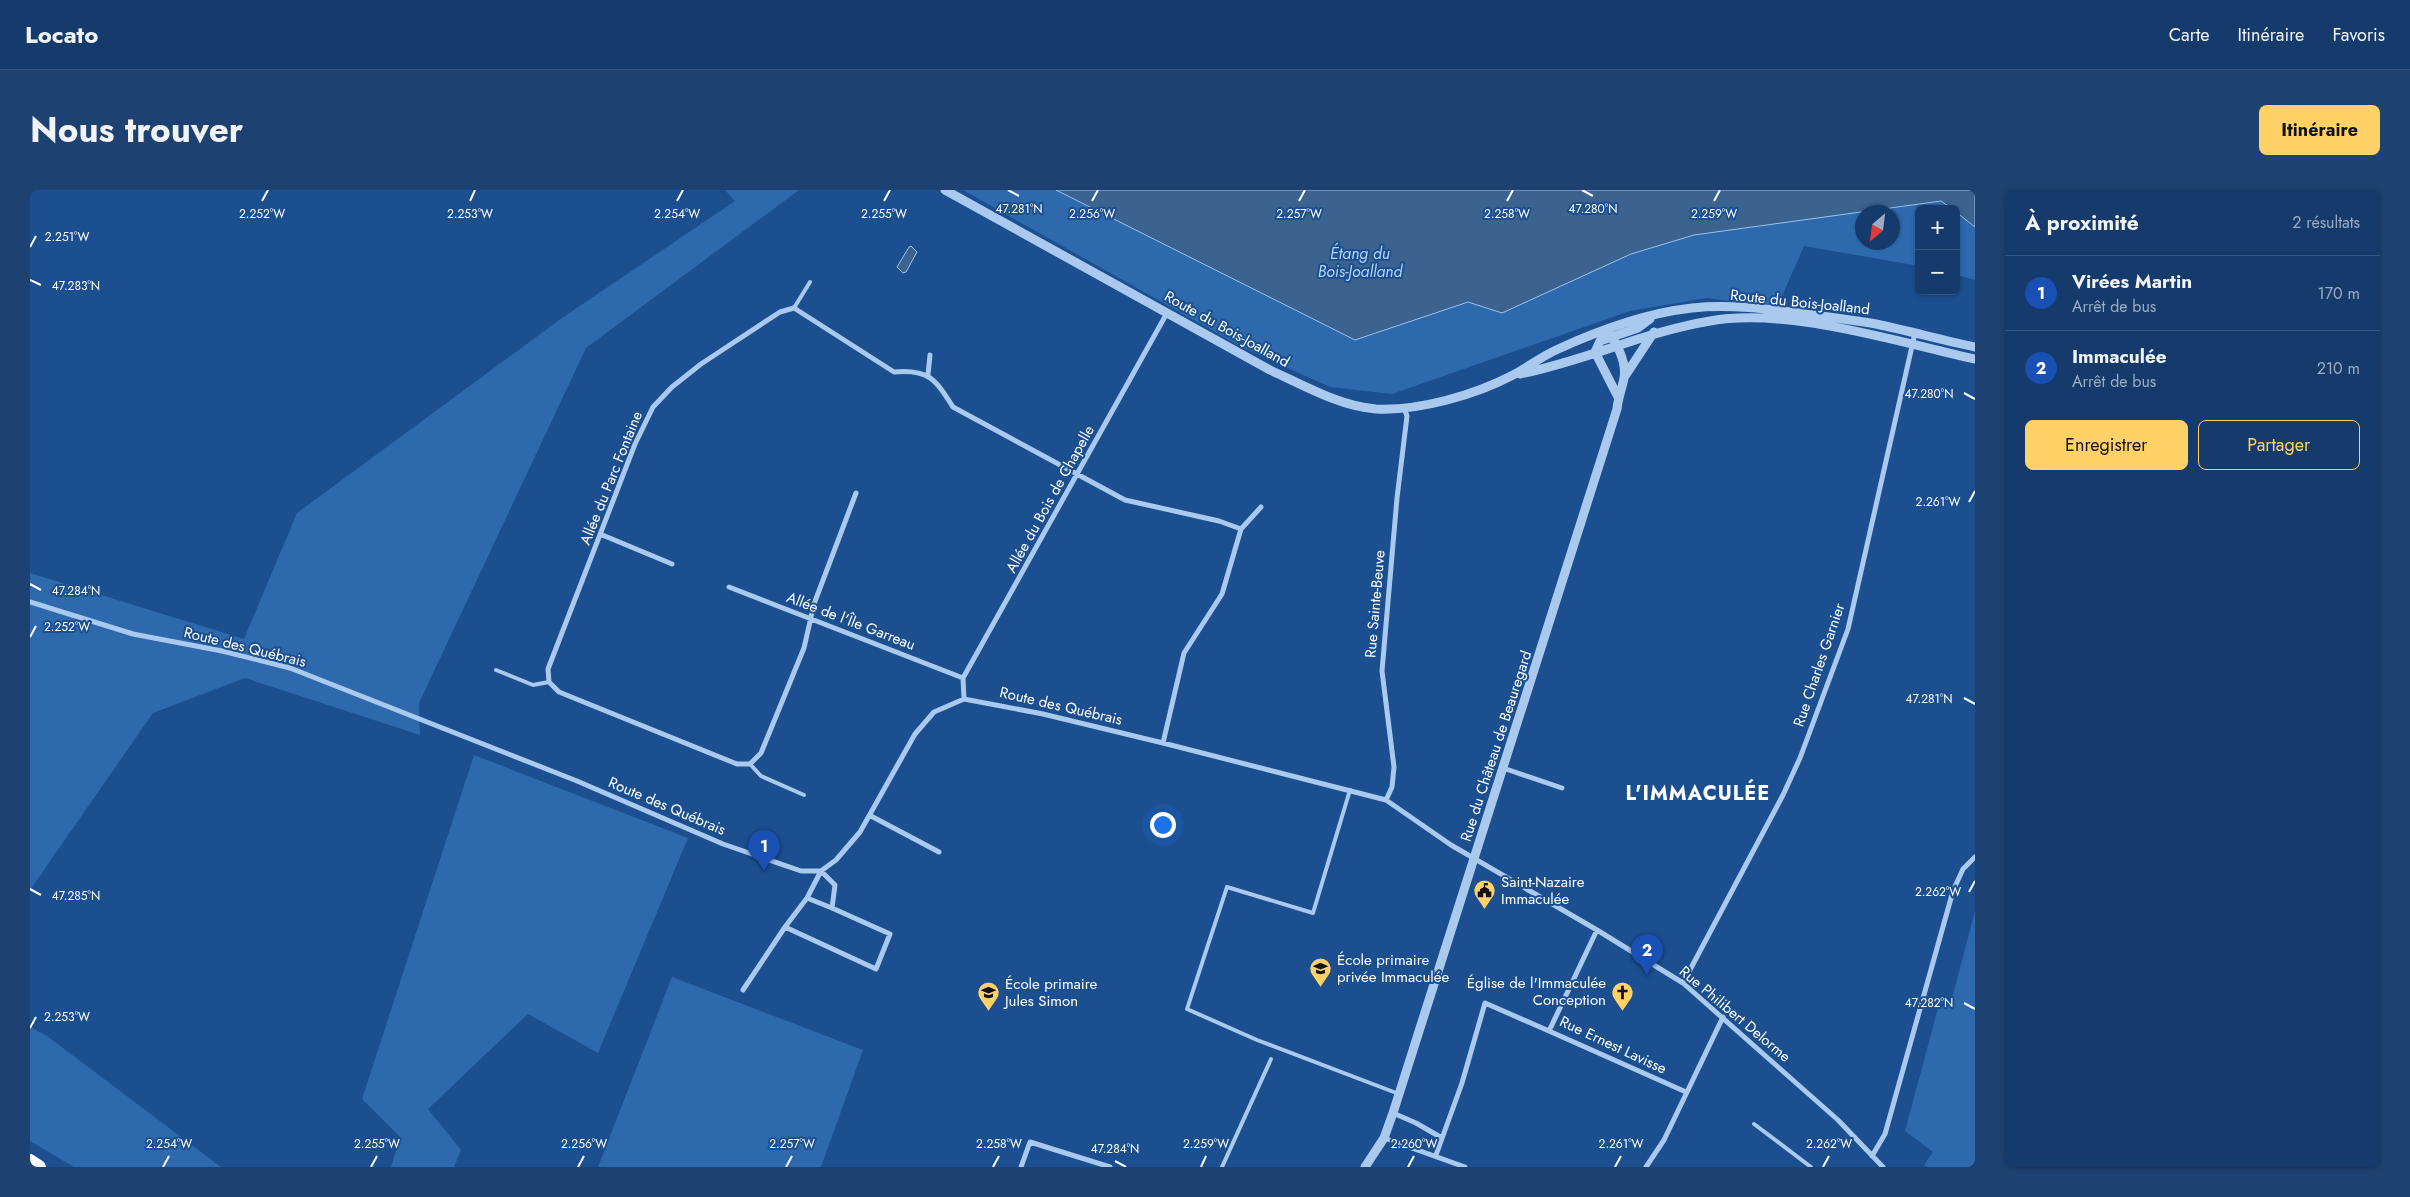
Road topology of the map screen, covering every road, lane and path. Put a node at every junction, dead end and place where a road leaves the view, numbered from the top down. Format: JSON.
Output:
{"nodes":[{"id":1,"x":945,"y":190,"type":"edge"},
{"id":2,"x":810,"y":282,"type":"dead end"},
{"id":3,"x":794,"y":308,"type":"junction"},
{"id":4,"x":1168,"y":312,"type":"junction"},
{"id":5,"x":1654,"y":332,"type":"junction"},
{"id":6,"x":1612,"y":337,"type":"junction"},
{"id":7,"x":1913,"y":339,"type":"junction"},
{"id":8,"x":1973,"y":347,"type":"edge"},
{"id":9,"x":1595,"y":352,"type":"junction"},
{"id":10,"x":930,"y":355,"type":"dead end"},
{"id":11,"x":1975,"y":359,"type":"edge"},
{"id":12,"x":928,"y":375,"type":"junction"},
{"id":13,"x":1513,"y":375,"type":"junction"},
{"id":14,"x":1624,"y":376,"type":"junction"},
{"id":15,"x":1618,"y":397,"type":"junction"},
{"id":16,"x":1404,"y":408,"type":"junction"},
{"id":17,"x":1077,"y":476,"type":"junction"},
{"id":18,"x":856,"y":493,"type":"dead end"},
{"id":19,"x":1261,"y":508,"type":"dead end"},
{"id":20,"x":1241,"y":530,"type":"junction"},
{"id":21,"x":600,"y":534,"type":"junction"},
{"id":22,"x":672,"y":564,"type":"dead end"},
{"id":23,"x":729,"y":587,"type":"dead end"},
{"id":24,"x":30,"y":602,"type":"edge"},
{"id":25,"x":812,"y":620,"type":"junction"},
{"id":26,"x":496,"y":670,"type":"dead end"},
{"id":27,"x":963,"y":678,"type":"junction"},
{"id":28,"x":549,"y":682,"type":"junction"},
{"id":29,"x":964,"y":699,"type":"junction"},
{"id":30,"x":1163,"y":743,"type":"junction"},
{"id":31,"x":750,"y":764,"type":"junction"},
{"id":32,"x":1503,"y":768,"type":"junction"},
{"id":33,"x":1562,"y":788,"type":"dead end"},
{"id":34,"x":1350,"y":790,"type":"junction"},
{"id":35,"x":804,"y":795,"type":"dead end"},
{"id":36,"x":1386,"y":800,"type":"junction"},
{"id":37,"x":870,"y":816,"type":"junction"},
{"id":38,"x":939,"y":852,"type":"dead end"},
{"id":39,"x":1975,"y":857,"type":"edge"},
{"id":40,"x":1474,"y":859,"type":"junction"},
{"id":41,"x":821,"y":871,"type":"junction"},
{"id":42,"x":807,"y":898,"type":"junction"},
{"id":43,"x":832,"y":908,"type":"junction"},
{"id":44,"x":785,"y":927,"type":"junction"},
{"id":45,"x":1597,"y":930,"type":"junction"},
{"id":46,"x":1683,"y":983,"type":"junction"},
{"id":47,"x":743,"y":990,"type":"dead end"},
{"id":48,"x":1723,"y":1017,"type":"junction"},
{"id":49,"x":1549,"y":1031,"type":"junction"},
{"id":50,"x":1271,"y":1059,"type":"dead end"},
{"id":51,"x":1686,"y":1092,"type":"junction"},
{"id":52,"x":1399,"y":1094,"type":"junction"},
{"id":53,"x":1393,"y":1113,"type":"junction"},
{"id":54,"x":1754,"y":1124,"type":"dead end"},
{"id":55,"x":1384,"y":1138,"type":"junction"},
{"id":56,"x":1442,"y":1138,"type":"junction"},
{"id":57,"x":1436,"y":1155,"type":"junction"},
{"id":58,"x":1872,"y":1156,"type":"junction"},
{"id":59,"x":30,"y":1161,"type":"edge"},
{"id":60,"x":39,"y":1167,"type":"edge"},
{"id":61,"x":1021,"y":1167,"type":"edge"},
{"id":62,"x":1110,"y":1167,"type":"edge"},
{"id":63,"x":1222,"y":1167,"type":"edge"},
{"id":64,"x":1365,"y":1167,"type":"edge"},
{"id":65,"x":1465,"y":1167,"type":"edge"},
{"id":66,"x":1646,"y":1167,"type":"edge"},
{"id":67,"x":1811,"y":1167,"type":"edge"},
{"id":68,"x":1883,"y":1167,"type":"edge"}],
"edges":[{"from":1,"to":4,"type":"street","name":"Route du Bois-Joalland"},
{"from":2,"to":3,"type":"lane"},
{"from":3,"to":12,"type":"street"},
{"from":3,"to":21,"type":"street","name":"Allée du Parc Fontaine"},
{"from":4,"to":16,"type":"street","name":"Route du Bois-Joalland"},
{"from":4,"to":17,"type":"street","name":"Allée du Bois de Chapelle"},
{"from":5,"to":6,"type":"street","name":"Route du Bois-Joalland"},
{"from":5,"to":7,"type":"street","name":"Route du Bois-Joalland"},
{"from":5,"to":14,"type":"street"},
{"from":6,"to":7,"type":"street","name":"Route du Bois-Joalland"},
{"from":6,"to":9,"type":"street","name":"Route du Bois-Joalland"},
{"from":6,"to":13,"type":"street","name":"Route du Bois-Joalland"},
{"from":6,"to":14,"type":"street","name":"Rue du Château de Beauregard"},
{"from":7,"to":8,"type":"street"},
{"from":7,"to":11,"type":"street","name":"Route du Bois-Joalland"},
{"from":7,"to":46,"type":"street","name":"Rue Charles Garnier"},
{"from":9,"to":13,"type":"street","name":"Route du Bois-Joalland"},
{"from":9,"to":15,"type":"street"},
{"from":10,"to":12,"type":"street"},
{"from":12,"to":17,"type":"street"},
{"from":13,"to":16,"type":"street","name":"Route du Bois-Joalland"},
{"from":14,"to":15,"type":"street","name":"Rue du Château de Beauregard"},
{"from":15,"to":32,"type":"street","name":"Rue du Château de Beauregard"},
{"from":16,"to":36,"type":"street","name":"Rue Sainte-Beuve"},
{"from":17,"to":20,"type":"street"},
{"from":17,"to":27,"type":"street","name":"Allée du Bois de Chapelle"},
{"from":18,"to":25,"type":"street"},
{"from":19,"to":20,"type":"street"},
{"from":20,"to":30,"type":"street"},
{"from":21,"to":22,"type":"street"},
{"from":21,"to":28,"type":"street","name":"Allée du Parc Fontaine"},
{"from":23,"to":25,"type":"street","name":"Allée de l'Île Garreau"},
{"from":24,"to":41,"type":"street","name":"Route des Québrais"},
{"from":25,"to":27,"type":"street","name":"Allée de l'Île Garreau"},
{"from":25,"to":31,"type":"street"},
{"from":26,"to":28,"type":"lane"},
{"from":27,"to":29,"type":"street"},
{"from":28,"to":31,"type":"street"},
{"from":29,"to":30,"type":"street","name":"Route des Québrais"},
{"from":29,"to":37,"type":"street"},
{"from":30,"to":34,"type":"street","name":"Route des Québrais"},
{"from":31,"to":35,"type":"lane"},
{"from":32,"to":33,"type":"street"},
{"from":32,"to":40,"type":"street","name":"Rue du Château de Beauregard"},
{"from":34,"to":36,"type":"street","name":"Route des Québrais"},
{"from":34,"to":52,"type":"lane"},
{"from":36,"to":40,"type":"street","name":"Route des Québrais"},
{"from":37,"to":38,"type":"street"},
{"from":37,"to":41,"type":"street"},
{"from":39,"to":58,"type":"street"},
{"from":40,"to":45,"type":"street","name":"Rue Philibert Delorme"},
{"from":40,"to":52,"type":"street","name":"Rue du Château de Beauregard"},
{"from":41,"to":42,"type":"street"},
{"from":41,"to":43,"type":"street"},
{"from":42,"to":43,"type":"street"},
{"from":42,"to":44,"type":"street"},
{"from":43,"to":44,"type":"street"},
{"from":44,"to":47,"type":"street"},
{"from":45,"to":46,"type":"street","name":"Rue Philibert Delorme"},
{"from":45,"to":49,"type":"street","name":"Rue Ernest Lavisse"},
{"from":46,"to":48,"type":"street","name":"Rue Philibert Delorme"},
{"from":48,"to":51,"type":"street"},
{"from":48,"to":58,"type":"street","name":"Rue Philibert Delorme"},
{"from":49,"to":51,"type":"street","name":"Rue Ernest Lavisse"},
{"from":49,"to":56,"type":"street"},
{"from":50,"to":63,"type":"lane"},
{"from":51,"to":66,"type":"street"},
{"from":52,"to":53,"type":"street","name":"Rue du Château de Beauregard"},
{"from":53,"to":55,"type":"street","name":"Rue du Château de Beauregard"},
{"from":53,"to":56,"type":"street"},
{"from":54,"to":67,"type":"lane"},
{"from":55,"to":57,"type":"street"},
{"from":55,"to":64,"type":"street","name":"Rue du Château de Beauregard"},
{"from":56,"to":57,"type":"street"},
{"from":57,"to":65,"type":"street"},
{"from":58,"to":68,"type":"street","name":"Rue Philibert Delorme"},
{"from":59,"to":60,"type":"highway"},
{"from":61,"to":62,"type":"street"}]}
